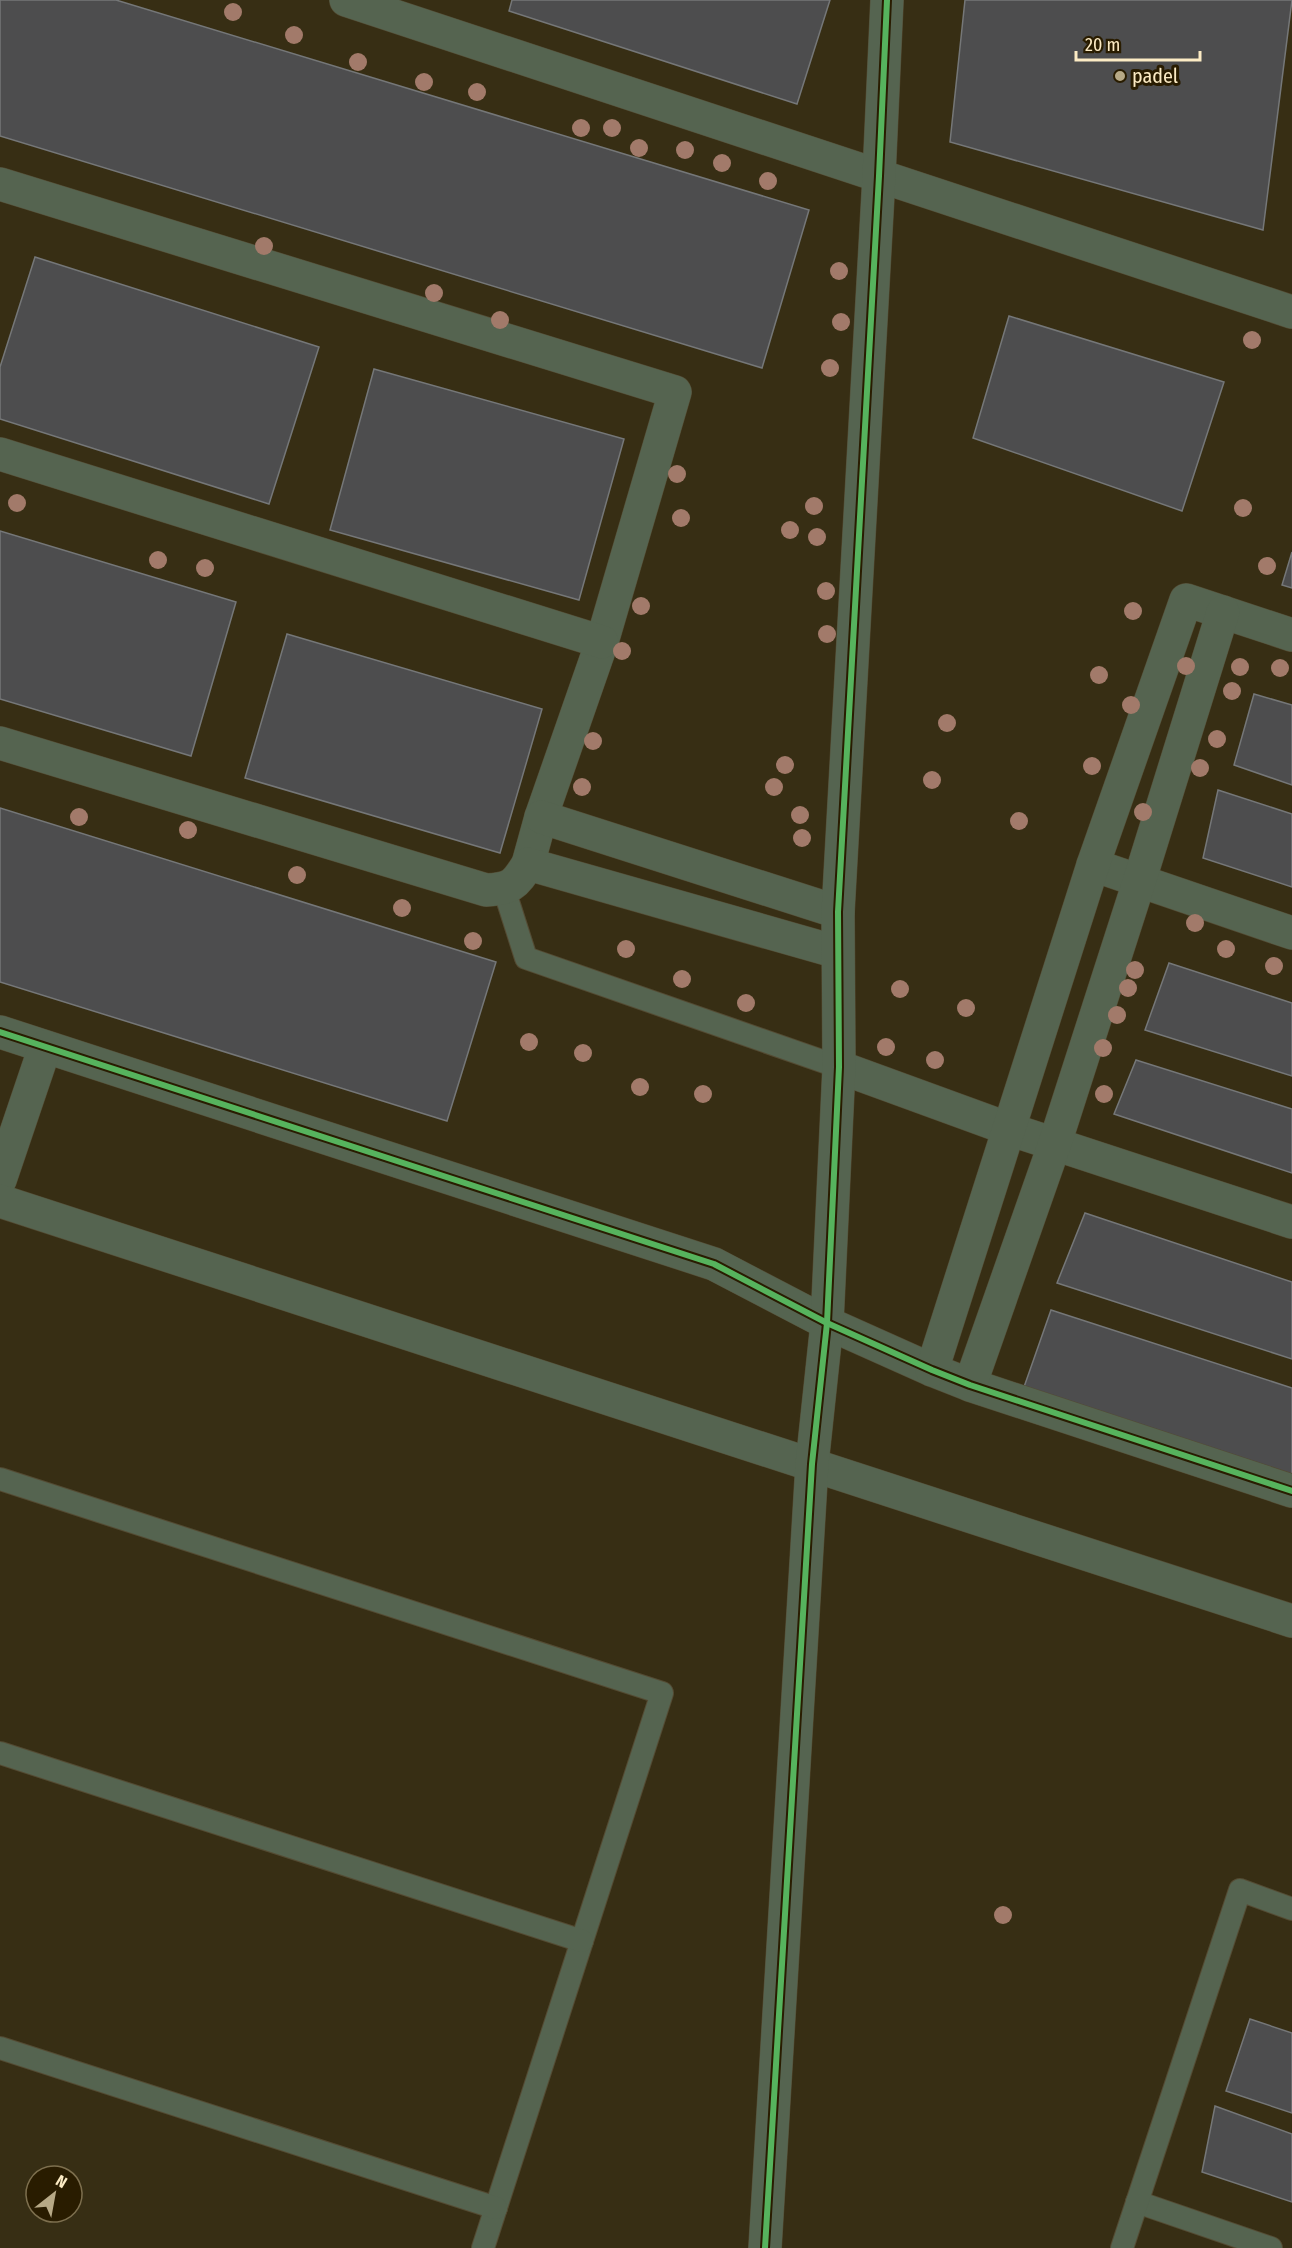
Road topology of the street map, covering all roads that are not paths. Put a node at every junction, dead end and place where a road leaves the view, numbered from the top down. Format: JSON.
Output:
{"nodes":[{"id":1,"x":346,"y":0,"type":"edge"},
{"id":2,"x":886,"y":0,"type":"edge"},
{"id":3,"x":879,"y":176,"type":"junction"},
{"id":4,"x":0,"y":184,"type":"edge"},
{"id":5,"x":1292,"y":312,"type":"edge"},
{"id":6,"x":0,"y":454,"type":"edge"},
{"id":7,"x":1223,"y":612,"type":"junction"},
{"id":8,"x":1292,"y":635,"type":"edge"},
{"id":9,"x":602,"y":642,"type":"junction"},
{"id":10,"x":0,"y":743,"type":"edge"},
{"id":11,"x":541,"y":817,"type":"junction"},
{"id":12,"x":528,"y":864,"type":"junction"},
{"id":13,"x":1093,"y":865,"type":"junction"},
{"id":14,"x":1139,"y":882,"type":"junction"},
{"id":15,"x":504,"y":889,"type":"junction"},
{"id":16,"x":838,"y":912,"type":"junction"},
{"id":17,"x":1292,"y":933,"type":"edge"},
{"id":18,"x":837,"y":952,"type":"junction"},
{"id":19,"x":0,"y":1032,"type":"edge"},
{"id":20,"x":45,"y":1047,"type":"junction"},
{"id":21,"x":839,"y":1066,"type":"junction"},
{"id":22,"x":1009,"y":1129,"type":"junction"},
{"id":23,"x":1055,"y":1143,"type":"junction"},
{"id":24,"x":0,"y":1180,"type":"edge"},
{"id":25,"x":0,"y":1201,"type":"edge"},
{"id":26,"x":1292,"y":1222,"type":"edge"},
{"id":27,"x":827,"y":1323,"type":"junction"},
{"id":28,"x":932,"y":1370,"type":"junction"},
{"id":29,"x":970,"y":1385,"type":"junction"},
{"id":30,"x":812,"y":1464,"type":"junction"},
{"id":31,"x":0,"y":1479,"type":"edge"},
{"id":32,"x":1292,"y":1491,"type":"edge"},
{"id":33,"x":1292,"y":1621,"type":"edge"},
{"id":34,"x":0,"y":1753,"type":"edge"},
{"id":35,"x":1292,"y":1909,"type":"edge"},
{"id":36,"x":582,"y":1941,"type":"junction"},
{"id":37,"x":0,"y":2048,"type":"edge"},
{"id":38,"x":1137,"y":2202,"type":"junction"},
{"id":39,"x":496,"y":2208,"type":"junction"},
{"id":40,"x":483,"y":2248,"type":"edge"},
{"id":41,"x":765,"y":2248,"type":"edge"},
{"id":42,"x":1122,"y":2248,"type":"edge"},
{"id":43,"x":1272,"y":2248,"type":"edge"}],
"edges":[{"from":1,"to":3,"type":"street"},
{"from":2,"to":3,"type":"street"},
{"from":3,"to":5,"type":"street"},
{"from":3,"to":16,"type":"street"},
{"from":4,"to":9,"type":"street"},
{"from":6,"to":9,"type":"street"},
{"from":7,"to":8,"type":"street"},
{"from":7,"to":13,"type":"street"},
{"from":7,"to":14,"type":"street"},
{"from":9,"to":11,"type":"street"},
{"from":10,"to":15,"type":"street"},
{"from":11,"to":12,"type":"street"},
{"from":11,"to":16,"type":"street"},
{"from":12,"to":15,"type":"street"},
{"from":12,"to":18,"type":"street"},
{"from":13,"to":14,"type":"street"},
{"from":13,"to":22,"type":"street"},
{"from":14,"to":17,"type":"street"},
{"from":14,"to":23,"type":"street"},
{"from":15,"to":21,"type":"lane"},
{"from":16,"to":18,"type":"street"},
{"from":18,"to":21,"type":"street"},
{"from":19,"to":20,"type":"street"},
{"from":20,"to":24,"type":"street"},
{"from":20,"to":27,"type":"street"},
{"from":21,"to":22,"type":"street"},
{"from":21,"to":27,"type":"street"},
{"from":22,"to":23,"type":"street"},
{"from":22,"to":28,"type":"street"},
{"from":23,"to":26,"type":"street"},
{"from":23,"to":29,"type":"street"},
{"from":25,"to":30,"type":"street"},
{"from":27,"to":28,"type":"street"},
{"from":27,"to":30,"type":"street"},
{"from":28,"to":29,"type":"street"},
{"from":29,"to":32,"type":"street"},
{"from":30,"to":33,"type":"street"},
{"from":30,"to":41,"type":"street"},
{"from":31,"to":36,"type":"lane"},
{"from":34,"to":36,"type":"lane"},
{"from":35,"to":38,"type":"lane"},
{"from":36,"to":39,"type":"lane"},
{"from":37,"to":39,"type":"lane"},
{"from":38,"to":42,"type":"lane"},
{"from":38,"to":43,"type":"lane"},
{"from":39,"to":40,"type":"lane"}]}
